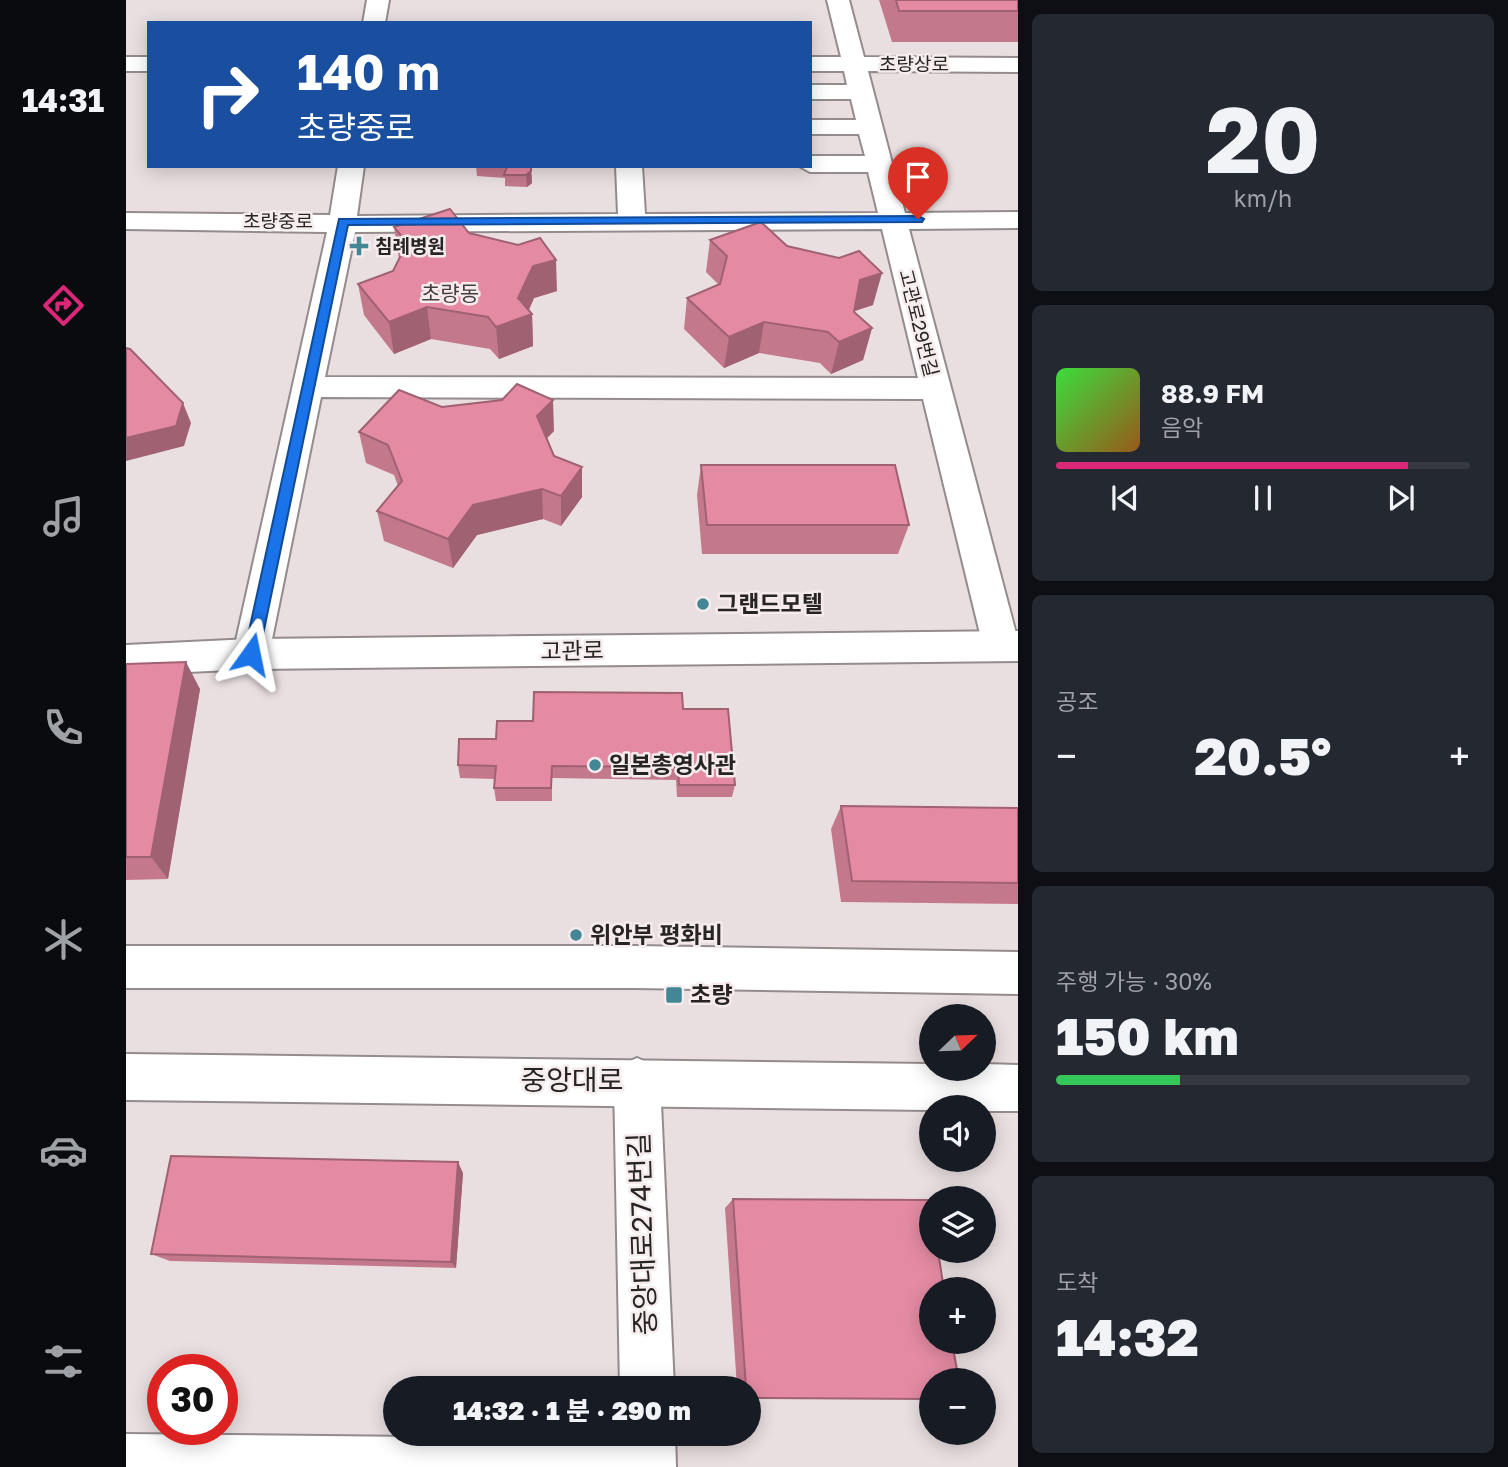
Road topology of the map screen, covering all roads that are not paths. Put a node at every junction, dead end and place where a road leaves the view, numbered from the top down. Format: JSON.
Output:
{"nodes":[{"id":1,"x":378,"y":0,"type":"edge"},
{"id":2,"x":838,"y":0,"type":"edge"},
{"id":3,"x":373,"y":21,"type":"edge"},
{"id":4,"x":126,"y":64,"type":"edge"},
{"id":5,"x":147,"y":64,"type":"edge"},
{"id":6,"x":812,"y":64,"type":"edge"},
{"id":7,"x":854,"y":64,"type":"junction"},
{"id":8,"x":1018,"y":65,"type":"edge"},
{"id":9,"x":812,"y":92,"type":"edge"},
{"id":10,"x":861,"y":92,"type":"junction"},
{"id":11,"x":812,"y":127,"type":"edge"},
{"id":12,"x":870,"y":127,"type":"junction"},
{"id":13,"x":812,"y":164,"type":"edge"},
{"id":14,"x":879,"y":164,"type":"junction"},
{"id":15,"x":351,"y":168,"type":"edge"},
{"id":16,"x":629,"y":168,"type":"edge"},
{"id":17,"x":893,"y":219,"type":"junction"},
{"id":18,"x":1018,"y":220,"type":"edge"},
{"id":19,"x":126,"y":221,"type":"edge"},
{"id":20,"x":632,"y":221,"type":"junction"},
{"id":21,"x":343,"y":222,"type":"junction"},
{"id":22,"x":308,"y":387,"type":"junction"},
{"id":23,"x":936,"y":389,"type":"junction"},
{"id":24,"x":1010,"y":646,"type":"edge"},
{"id":25,"x":251,"y":654,"type":"junction"},
{"id":26,"x":126,"y":660,"type":"edge"},
{"id":27,"x":126,"y":967,"type":"edge"},
{"id":28,"x":1018,"y":973,"type":"edge"},
{"id":29,"x":126,"y":1077,"type":"edge"},
{"id":30,"x":637,"y":1081,"type":"junction"},
{"id":31,"x":1018,"y":1088,"type":"edge"},
{"id":32,"x":647,"y":1376,"type":"edge"},
{"id":33,"x":648,"y":1446,"type":"edge"},
{"id":34,"x":126,"y":1461,"type":"edge"},
{"id":35,"x":636,"y":1467,"type":"edge"},
{"id":36,"x":649,"y":1467,"type":"edge"}],
"edges":[{"from":1,"to":3,"type":"street"},
{"from":2,"to":7,"type":"street","name":"고관로29번길"},
{"from":4,"to":5,"type":"street"},
{"from":6,"to":7,"type":"street","name":"초량상로"},
{"from":7,"to":8,"type":"street","name":"초량상로"},
{"from":7,"to":10,"type":"street","name":"고관로29번길"},
{"from":9,"to":10,"type":"street"},
{"from":10,"to":12,"type":"street","name":"고관로29번길"},
{"from":11,"to":12,"type":"street"},
{"from":12,"to":14,"type":"street","name":"고관로29번길"},
{"from":13,"to":14,"type":"street"},
{"from":14,"to":17,"type":"street","name":"고관로29번길"},
{"from":15,"to":21,"type":"street"},
{"from":16,"to":20,"type":"street"},
{"from":17,"to":18,"type":"street","name":"초량중로"},
{"from":17,"to":20,"type":"street","name":"초량중로"},
{"from":17,"to":23,"type":"street","name":"고관로29번길"},
{"from":19,"to":21,"type":"street","name":"초량중로"},
{"from":20,"to":21,"type":"street","name":"초량중로"},
{"from":21,"to":22,"type":"street"},
{"from":22,"to":23,"type":"street"},
{"from":22,"to":25,"type":"street"},
{"from":23,"to":24,"type":"street","name":"고관로29번길"},
{"from":24,"to":25,"type":"street","name":"고관로"},
{"from":25,"to":26,"type":"street","name":"고관로"},
{"from":27,"to":28,"type":"street"},
{"from":29,"to":30,"type":"street","name":"중앙대로"},
{"from":30,"to":31,"type":"street","name":"중앙대로"},
{"from":30,"to":32,"type":"street","name":"중앙대로274번길"},
{"from":33,"to":36,"type":"street"},
{"from":34,"to":35,"type":"street"}]}
